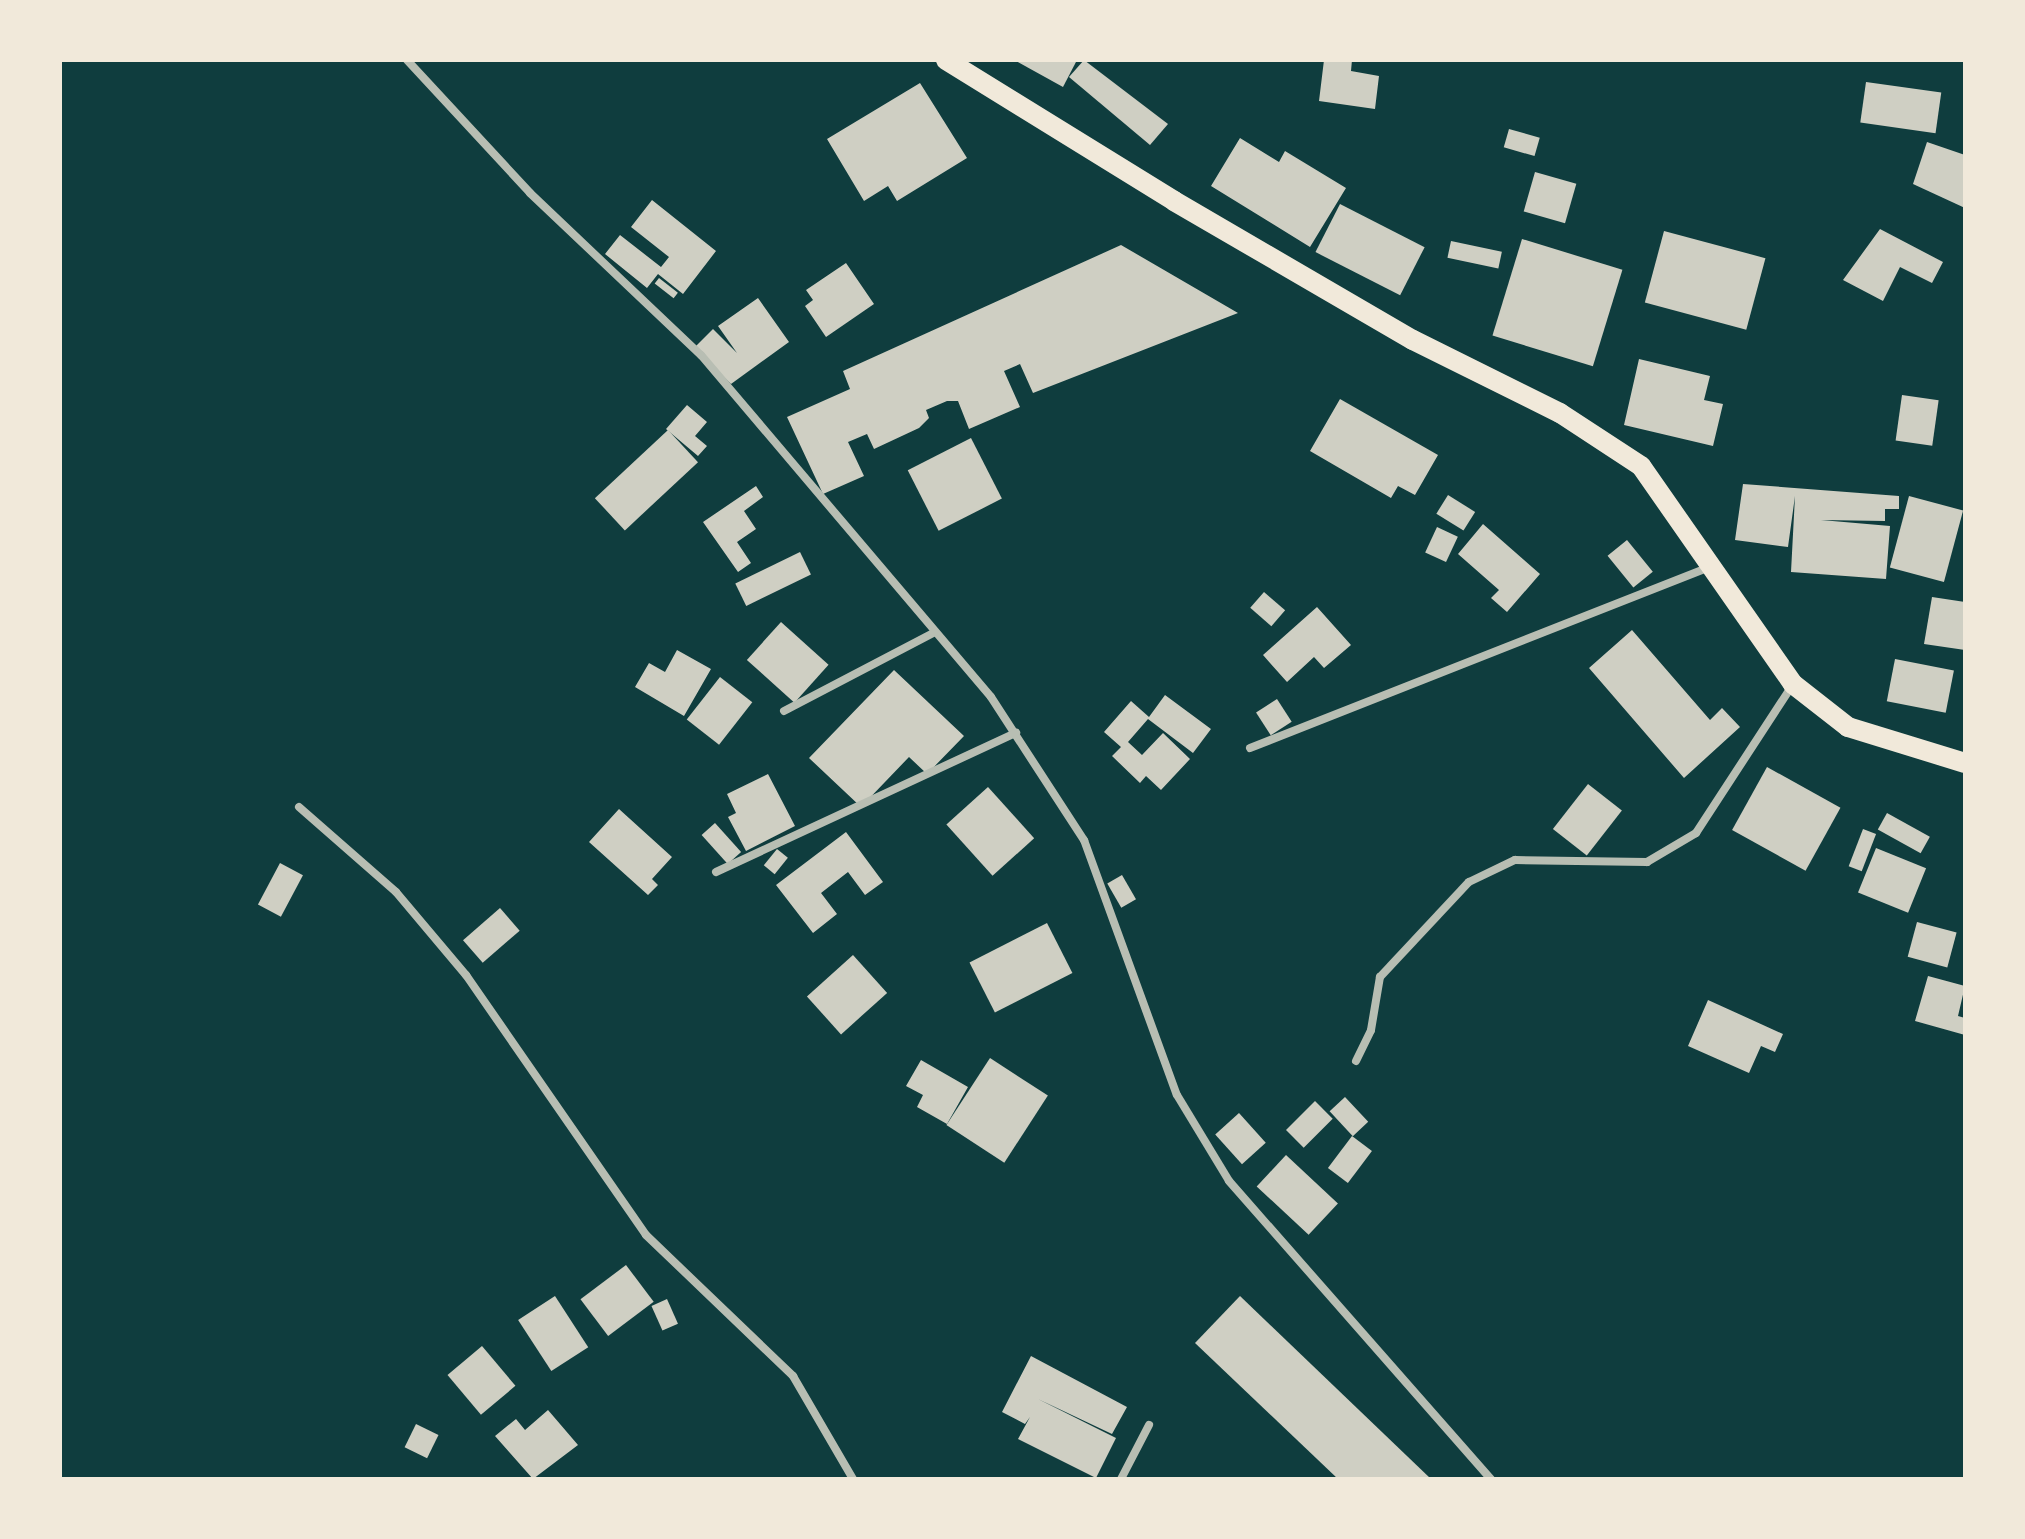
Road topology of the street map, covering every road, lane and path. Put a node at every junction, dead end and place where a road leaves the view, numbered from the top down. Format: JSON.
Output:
{"nodes":[{"id":1,"x":407,"y":60,"type":"edge"},
{"id":2,"x":946,"y":60,"type":"edge"},
{"id":3,"x":1710,"y":567,"type":"junction"},
{"id":4,"x":935,"y":632,"type":"junction"},
{"id":5,"x":1793,"y":684,"type":"junction"},
{"id":6,"x":784,"y":711,"type":"dead end"},
{"id":7,"x":1016,"y":733,"type":"junction"},
{"id":8,"x":1250,"y":748,"type":"dead end"},
{"id":9,"x":1965,"y":763,"type":"edge"},
{"id":10,"x":299,"y":807,"type":"dead end"},
{"id":11,"x":716,"y":872,"type":"dead end"},
{"id":12,"x":1356,"y":1061,"type":"dead end"},
{"id":13,"x":1149,"y":1425,"type":"dead end"},
{"id":14,"x":853,"y":1479,"type":"edge"},
{"id":15,"x":1121,"y":1479,"type":"edge"},
{"id":16,"x":1491,"y":1479,"type":"edge"}],
"edges":[{"from":1,"to":4,"type":"street"},
{"from":2,"to":3,"type":"main road"},
{"from":3,"to":5,"type":"main road"},
{"from":3,"to":8,"type":"street"},
{"from":4,"to":6,"type":"street"},
{"from":4,"to":7,"type":"street"},
{"from":5,"to":9,"type":"main road"},
{"from":5,"to":12,"type":"street"},
{"from":7,"to":11,"type":"street"},
{"from":7,"to":16,"type":"street"},
{"from":10,"to":14,"type":"street"},
{"from":13,"to":15,"type":"street"}]}
